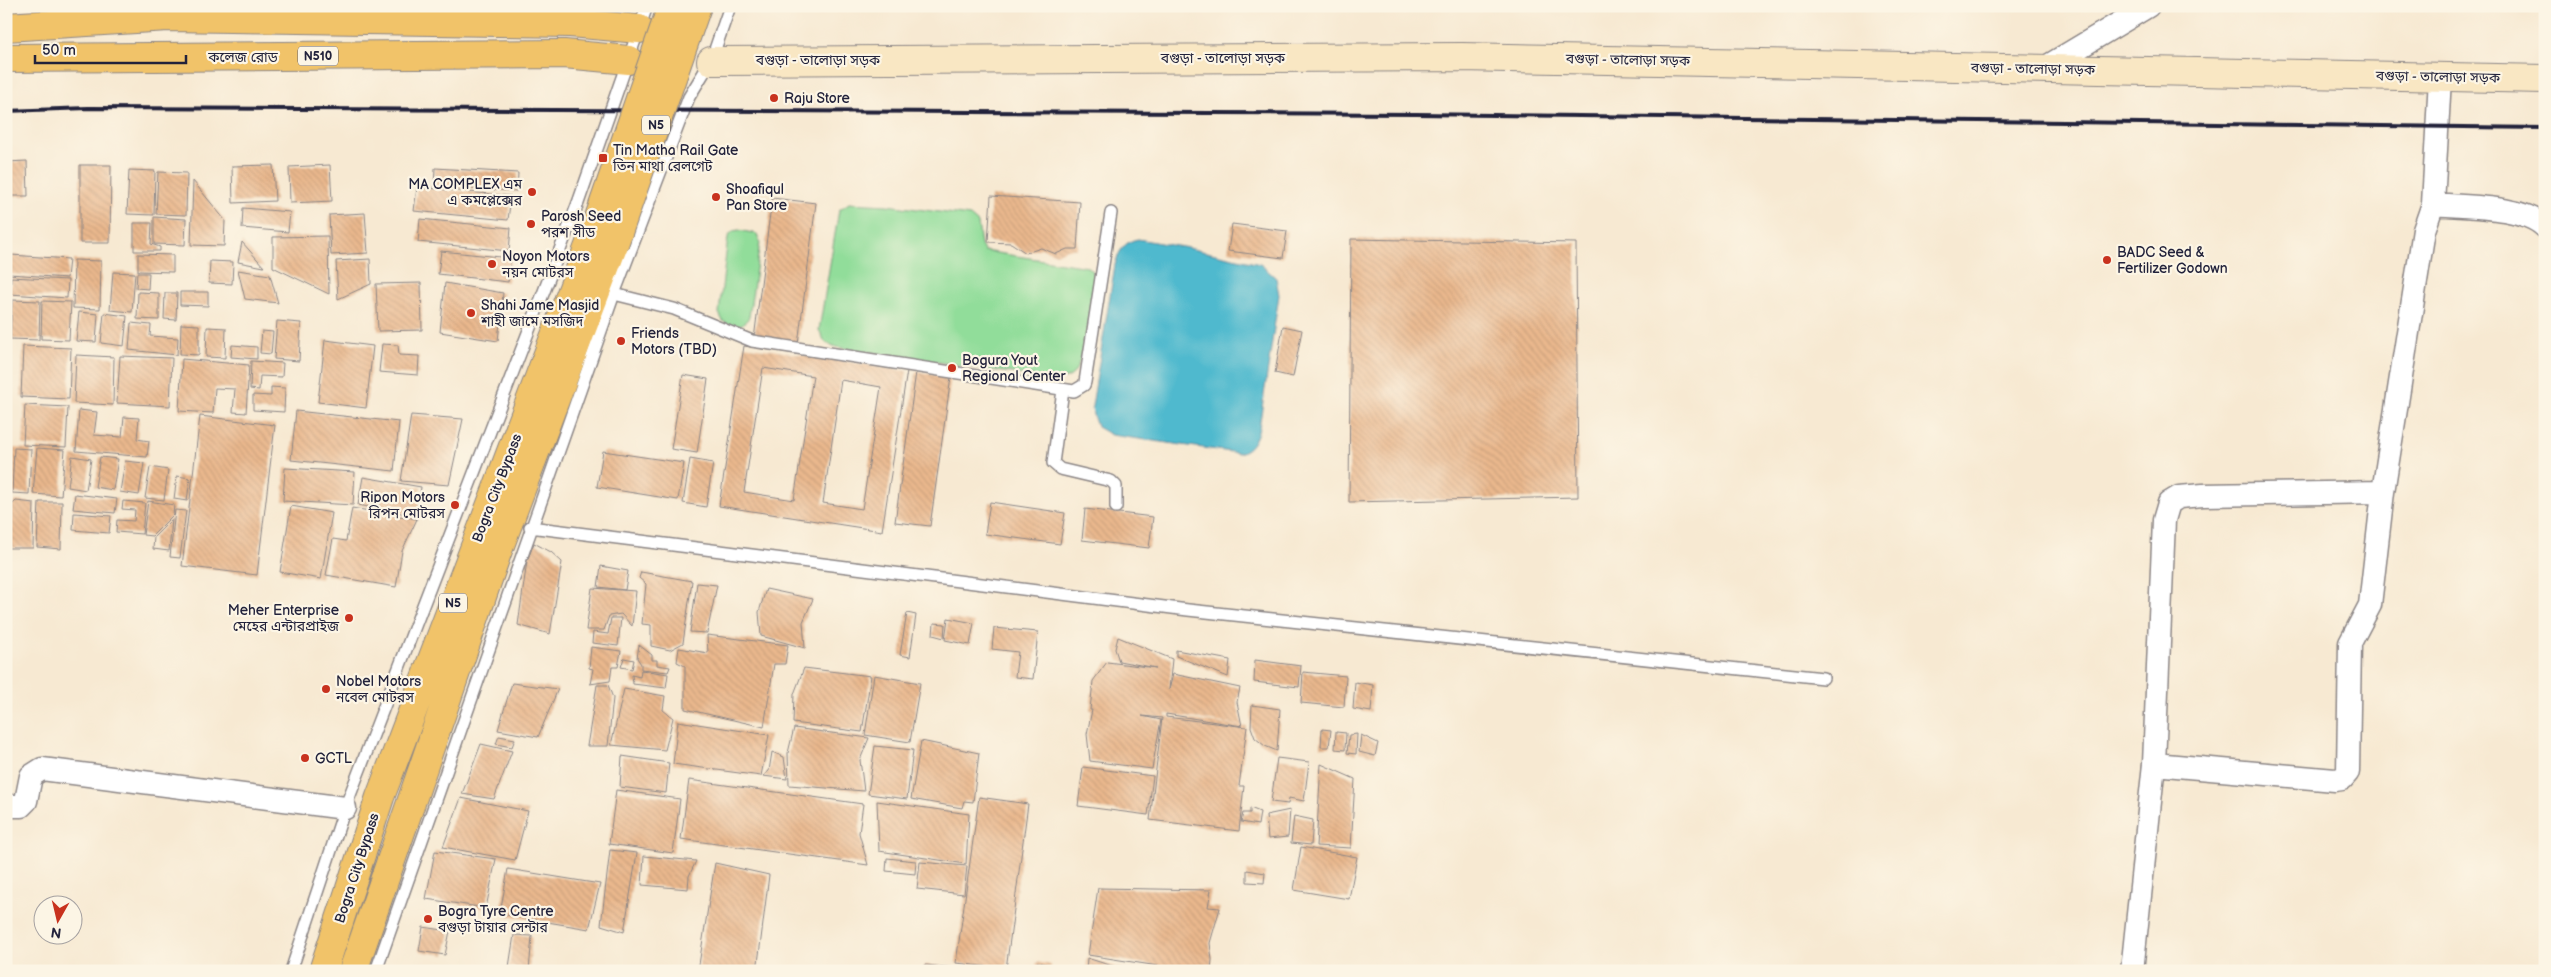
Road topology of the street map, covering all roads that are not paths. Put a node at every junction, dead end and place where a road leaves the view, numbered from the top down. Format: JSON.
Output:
{"nodes":[{"id":1,"x":672,"y":6,"type":"edge"},
{"id":2,"x":697,"y":6,"type":"edge"},
{"id":3,"x":730,"y":6,"type":"edge"},
{"id":4,"x":2148,"y":6,"type":"edge"},
{"id":5,"x":6,"y":28,"type":"edge"},
{"id":6,"x":637,"y":35,"type":"edge"},
{"id":7,"x":6,"y":58,"type":"edge"},
{"id":8,"x":701,"y":59,"type":"junction"},
{"id":9,"x":2043,"y":69,"type":"junction"},
{"id":10,"x":2440,"y":78,"type":"junction"},
{"id":11,"x":2545,"y":79,"type":"edge"},
{"id":12,"x":2433,"y":204,"type":"junction"},
{"id":13,"x":1112,"y":213,"type":"dead end"},
{"id":14,"x":2545,"y":227,"type":"edge"},
{"id":15,"x":614,"y":294,"type":"junction"},
{"id":16,"x":1063,"y":390,"type":"junction"},
{"id":17,"x":2383,"y":492,"type":"junction"},
{"id":18,"x":1116,"y":507,"type":"dead end"},
{"id":19,"x":530,"y":527,"type":"junction"},
{"id":20,"x":1823,"y":678,"type":"dead end"},
{"id":21,"x":2154,"y":764,"type":"junction"},
{"id":22,"x":6,"y":806,"type":"edge"},
{"id":23,"x":345,"y":808,"type":"junction"},
{"id":24,"x":291,"y":971,"type":"edge"},
{"id":25,"x":323,"y":971,"type":"edge"},
{"id":26,"x":353,"y":971,"type":"edge"},
{"id":27,"x":376,"y":971,"type":"edge"},
{"id":28,"x":2132,"y":971,"type":"edge"}],
"edges":[{"from":1,"to":25,"type":"highway","name":"Bogra City Bypass","number":"N5","bridge":true},
{"from":2,"to":26,"type":"highway","name":"Bogra City Bypass","number":"N5","bridge":true},
{"from":3,"to":8,"type":"lane"},
{"from":4,"to":9,"type":"street"},
{"from":5,"to":6,"type":"highway"},
{"from":6,"to":7,"type":"highway","name":"কলেজ রোড","number":"N510"},
{"from":6,"to":8,"type":"lane"},
{"from":6,"to":23,"type":"lane"},
{"from":8,"to":9,"type":"street","name":"বগুড়া - তালোড়া সড়ক"},
{"from":8,"to":15,"type":"lane"},
{"from":9,"to":10,"type":"street","name":"বগুড়া - তালোড়া সড়ক"},
{"from":10,"to":11,"type":"street","name":"বগুড়া - তালোড়া সড়ক"},
{"from":10,"to":12,"type":"street"},
{"from":12,"to":14,"type":"street"},
{"from":12,"to":17,"type":"street"},
{"from":13,"to":16,"type":"lane"},
{"from":15,"to":16,"type":"lane"},
{"from":15,"to":19,"type":"lane"},
{"from":16,"to":18,"type":"lane"},
{"from":17,"to":21,"type":"street"},
{"from":17,"to":21,"type":"street"},
{"from":19,"to":20,"type":"lane"},
{"from":19,"to":27,"type":"lane"},
{"from":21,"to":28,"type":"street"},
{"from":22,"to":23,"type":"street"},
{"from":23,"to":24,"type":"lane"}]}
